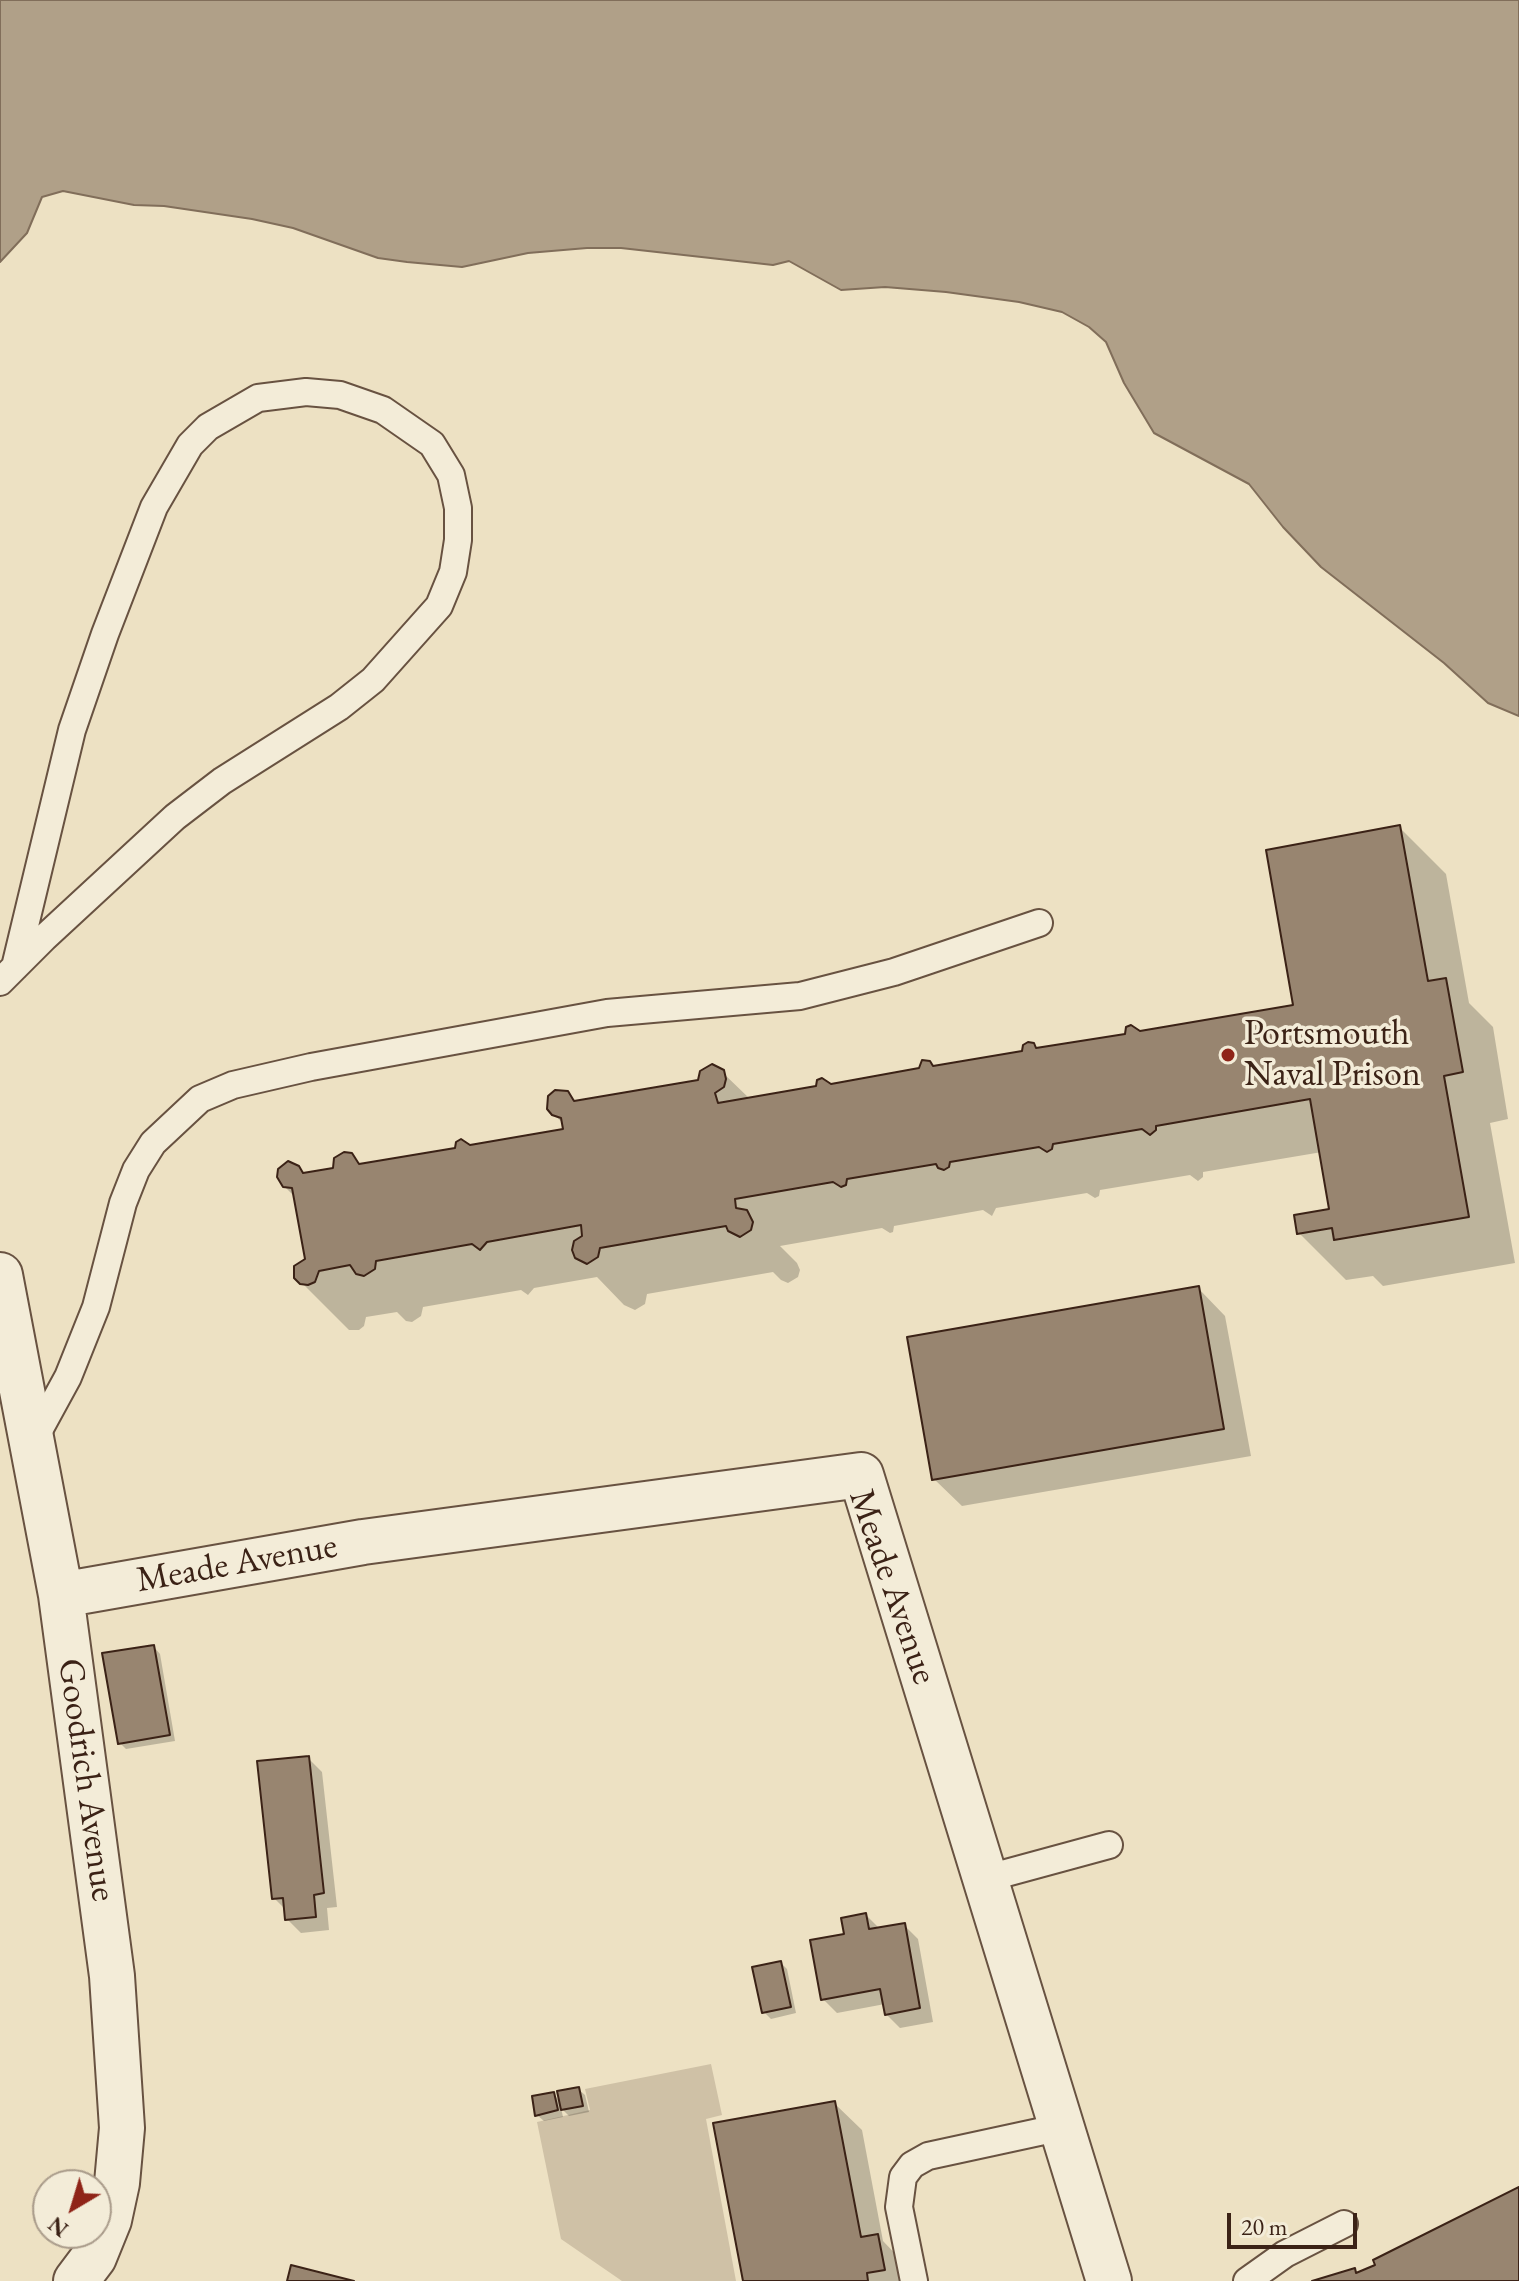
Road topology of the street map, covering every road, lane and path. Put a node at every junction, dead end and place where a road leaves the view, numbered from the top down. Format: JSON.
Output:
{"nodes":[{"id":1,"x":1039,"y":923,"type":"dead end"},
{"id":2,"x":7,"y":974,"type":"edge"},
{"id":3,"x":0,"y":1275,"type":"edge"},
{"id":4,"x":32,"y":1443,"type":"junction"},
{"id":5,"x":61,"y":1595,"type":"junction"},
{"id":6,"x":1109,"y":1845,"type":"dead end"},
{"id":7,"x":984,"y":1879,"type":"junction"},
{"id":8,"x":1062,"y":2127,"type":"junction"},
{"id":9,"x":1344,"y":2224,"type":"dead end"},
{"id":10,"x":76,"y":2281,"type":"edge"},
{"id":11,"x":914,"y":2281,"type":"edge"},
{"id":12,"x":1109,"y":2281,"type":"edge"},
{"id":13,"x":1247,"y":2281,"type":"edge"}],
"edges":[{"from":1,"to":4,"type":"lane"},
{"from":2,"to":2,"type":"lane"},
{"from":3,"to":4,"type":"street","name":"Goodrich Avenue"},
{"from":4,"to":5,"type":"street","name":"Goodrich Avenue"},
{"from":5,"to":7,"type":"street","name":"Meade Avenue"},
{"from":5,"to":10,"type":"street","name":"Goodrich Avenue"},
{"from":6,"to":7,"type":"lane"},
{"from":7,"to":8,"type":"street","name":"Meade Avenue"},
{"from":8,"to":11,"type":"lane"},
{"from":8,"to":12,"type":"street","name":"Meade Avenue"},
{"from":9,"to":13,"type":"lane"}]}
